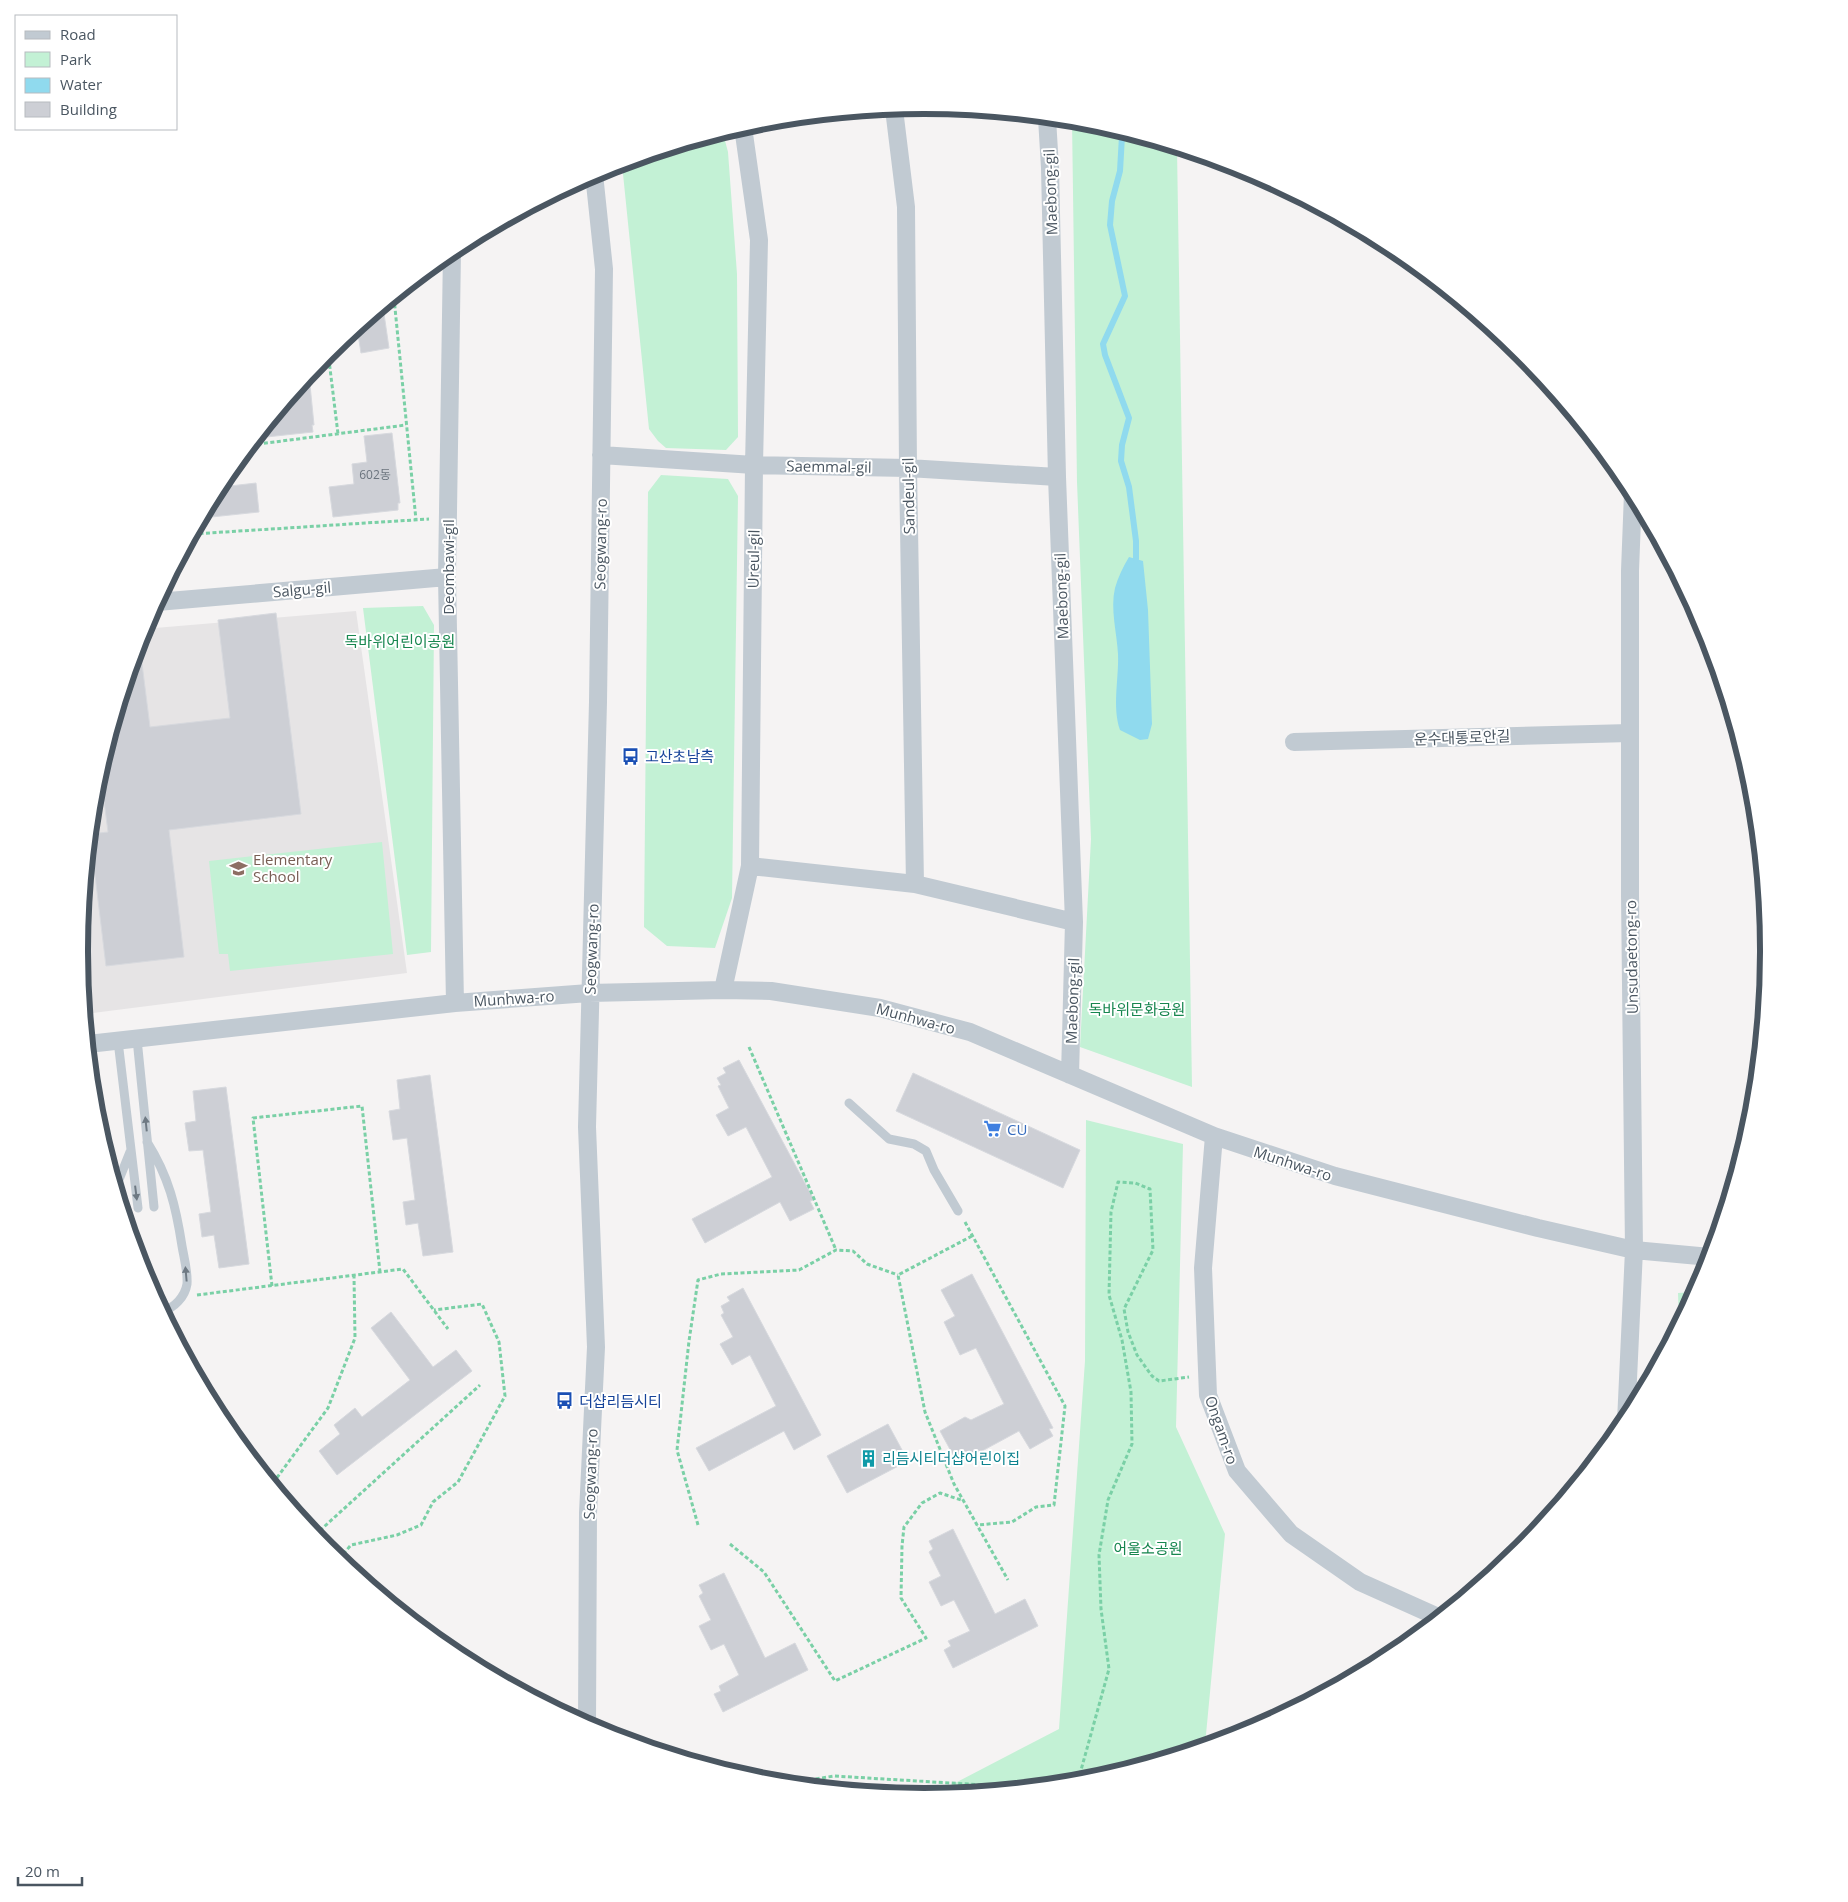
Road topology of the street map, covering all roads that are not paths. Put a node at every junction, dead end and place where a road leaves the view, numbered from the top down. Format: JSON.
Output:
{"nodes":[{"id":1,"x":895,"y":115,"type":"edge"},
{"id":2,"x":1047,"y":124,"type":"edge"},
{"id":3,"x":744,"y":135,"type":"edge"},
{"id":4,"x":595,"y":182,"type":"edge"},
{"id":5,"x":452,"y":260,"type":"edge"},
{"id":6,"x":601,"y":455,"type":"junction"},
{"id":7,"x":754,"y":465,"type":"junction"},
{"id":8,"x":908,"y":468,"type":"junction"},
{"id":9,"x":1057,"y":477,"type":"junction"},
{"id":10,"x":1632,"y":507,"type":"edge"},
{"id":11,"x":447,"y":577,"type":"junction"},
{"id":12,"x":165,"y":601,"type":"edge"},
{"id":13,"x":1630,"y":732,"type":"junction"},
{"id":14,"x":1294,"y":742,"type":"dead end"},
{"id":15,"x":750,"y":866,"type":"junction"},
{"id":16,"x":915,"y":884,"type":"junction"},
{"id":17,"x":1074,"y":922,"type":"junction"},
{"id":18,"x":723,"y":990,"type":"junction"},
{"id":19,"x":589,"y":993,"type":"junction"},
{"id":20,"x":455,"y":1003,"type":"junction"},
{"id":21,"x":137,"y":1039,"type":"junction"},
{"id":22,"x":118,"y":1041,"type":"junction"},
{"id":23,"x":93,"y":1043,"type":"edge"},
{"id":24,"x":1070,"y":1075,"type":"junction"},
{"id":25,"x":849,"y":1103,"type":"dead end"},
{"id":26,"x":1214,"y":1136,"type":"junction"},
{"id":27,"x":147,"y":1142,"type":"junction"},
{"id":28,"x":131,"y":1149,"type":"junction"},
{"id":29,"x":119,"y":1179,"type":"edge"},
{"id":30,"x":154,"y":1207,"type":"dead end"},
{"id":31,"x":138,"y":1208,"type":"dead end"},
{"id":32,"x":958,"y":1211,"type":"road end"},
{"id":33,"x":1634,"y":1250,"type":"junction"},
{"id":34,"x":1702,"y":1256,"type":"edge"},
{"id":35,"x":169,"y":1309,"type":"edge"},
{"id":36,"x":1627,"y":1405,"type":"edge"},
{"id":37,"x":1433,"y":1615,"type":"edge"},
{"id":38,"x":587,"y":1716,"type":"edge"}],
"edges":[{"from":1,"to":8,"type":"street","name":"Sandeul-gil"},
{"from":2,"to":9,"type":"street","name":"Maebong-gil"},
{"from":3,"to":7,"type":"street","name":"Ureul-gil"},
{"from":4,"to":6,"type":"street","name":"Seogwang-ro"},
{"from":5,"to":11,"type":"street","name":"Deombawi-gil"},
{"from":6,"to":7,"type":"street","name":"Saemmal-gil"},
{"from":6,"to":19,"type":"street","name":"Seogwang-ro"},
{"from":7,"to":8,"type":"street","name":"Saemmal-gil"},
{"from":7,"to":15,"type":"street","name":"Ureul-gil"},
{"from":8,"to":9,"type":"street","name":"Saemmal-gil"},
{"from":8,"to":16,"type":"street","name":"Sandeul-gil"},
{"from":9,"to":17,"type":"street","name":"Maebong-gil"},
{"from":10,"to":13,"type":"street","name":"Unsudaetong-ro"},
{"from":11,"to":12,"type":"street","name":"Salgu-gil"},
{"from":11,"to":20,"type":"street","name":"Deombawi-gil"},
{"from":13,"to":14,"type":"street","name":"운수대통로안길"},
{"from":13,"to":33,"type":"street","name":"Unsudaetong-ro"},
{"from":15,"to":16,"type":"street"},
{"from":15,"to":18,"type":"street","name":"Ureul-gil"},
{"from":16,"to":17,"type":"street"},
{"from":17,"to":24,"type":"street","name":"Maebong-gil"},
{"from":18,"to":19,"type":"street","name":"Munhwa-ro"},
{"from":18,"to":24,"type":"street","name":"Munhwa-ro"},
{"from":19,"to":20,"type":"street","name":"Munhwa-ro"},
{"from":19,"to":38,"type":"street","name":"Seogwang-ro"},
{"from":20,"to":21,"type":"street","name":"Munhwa-ro"},
{"from":21,"to":22,"type":"street","name":"Munhwa-ro"},
{"from":27,"to":21,"type":"lane","one_way":true},
{"from":22,"to":23,"type":"street","name":"Munhwa-ro"},
{"from":22,"to":28,"type":"lane"},
{"from":24,"to":26,"type":"street","name":"Munhwa-ro"},
{"from":25,"to":32,"type":"lane"},
{"from":26,"to":33,"type":"street","name":"Munhwa-ro"},
{"from":26,"to":37,"type":"street","name":"Ongam-ro"},
{"from":27,"to":30,"type":"lane"},
{"from":35,"to":27,"type":"lane","one_way":true},
{"from":28,"to":29,"type":"lane"},
{"from":28,"to":31,"type":"lane","one_way":true},
{"from":33,"to":34,"type":"street","name":"Munhwa-ro"},
{"from":33,"to":36,"type":"street","name":"Unsudaetong-ro"}]}
